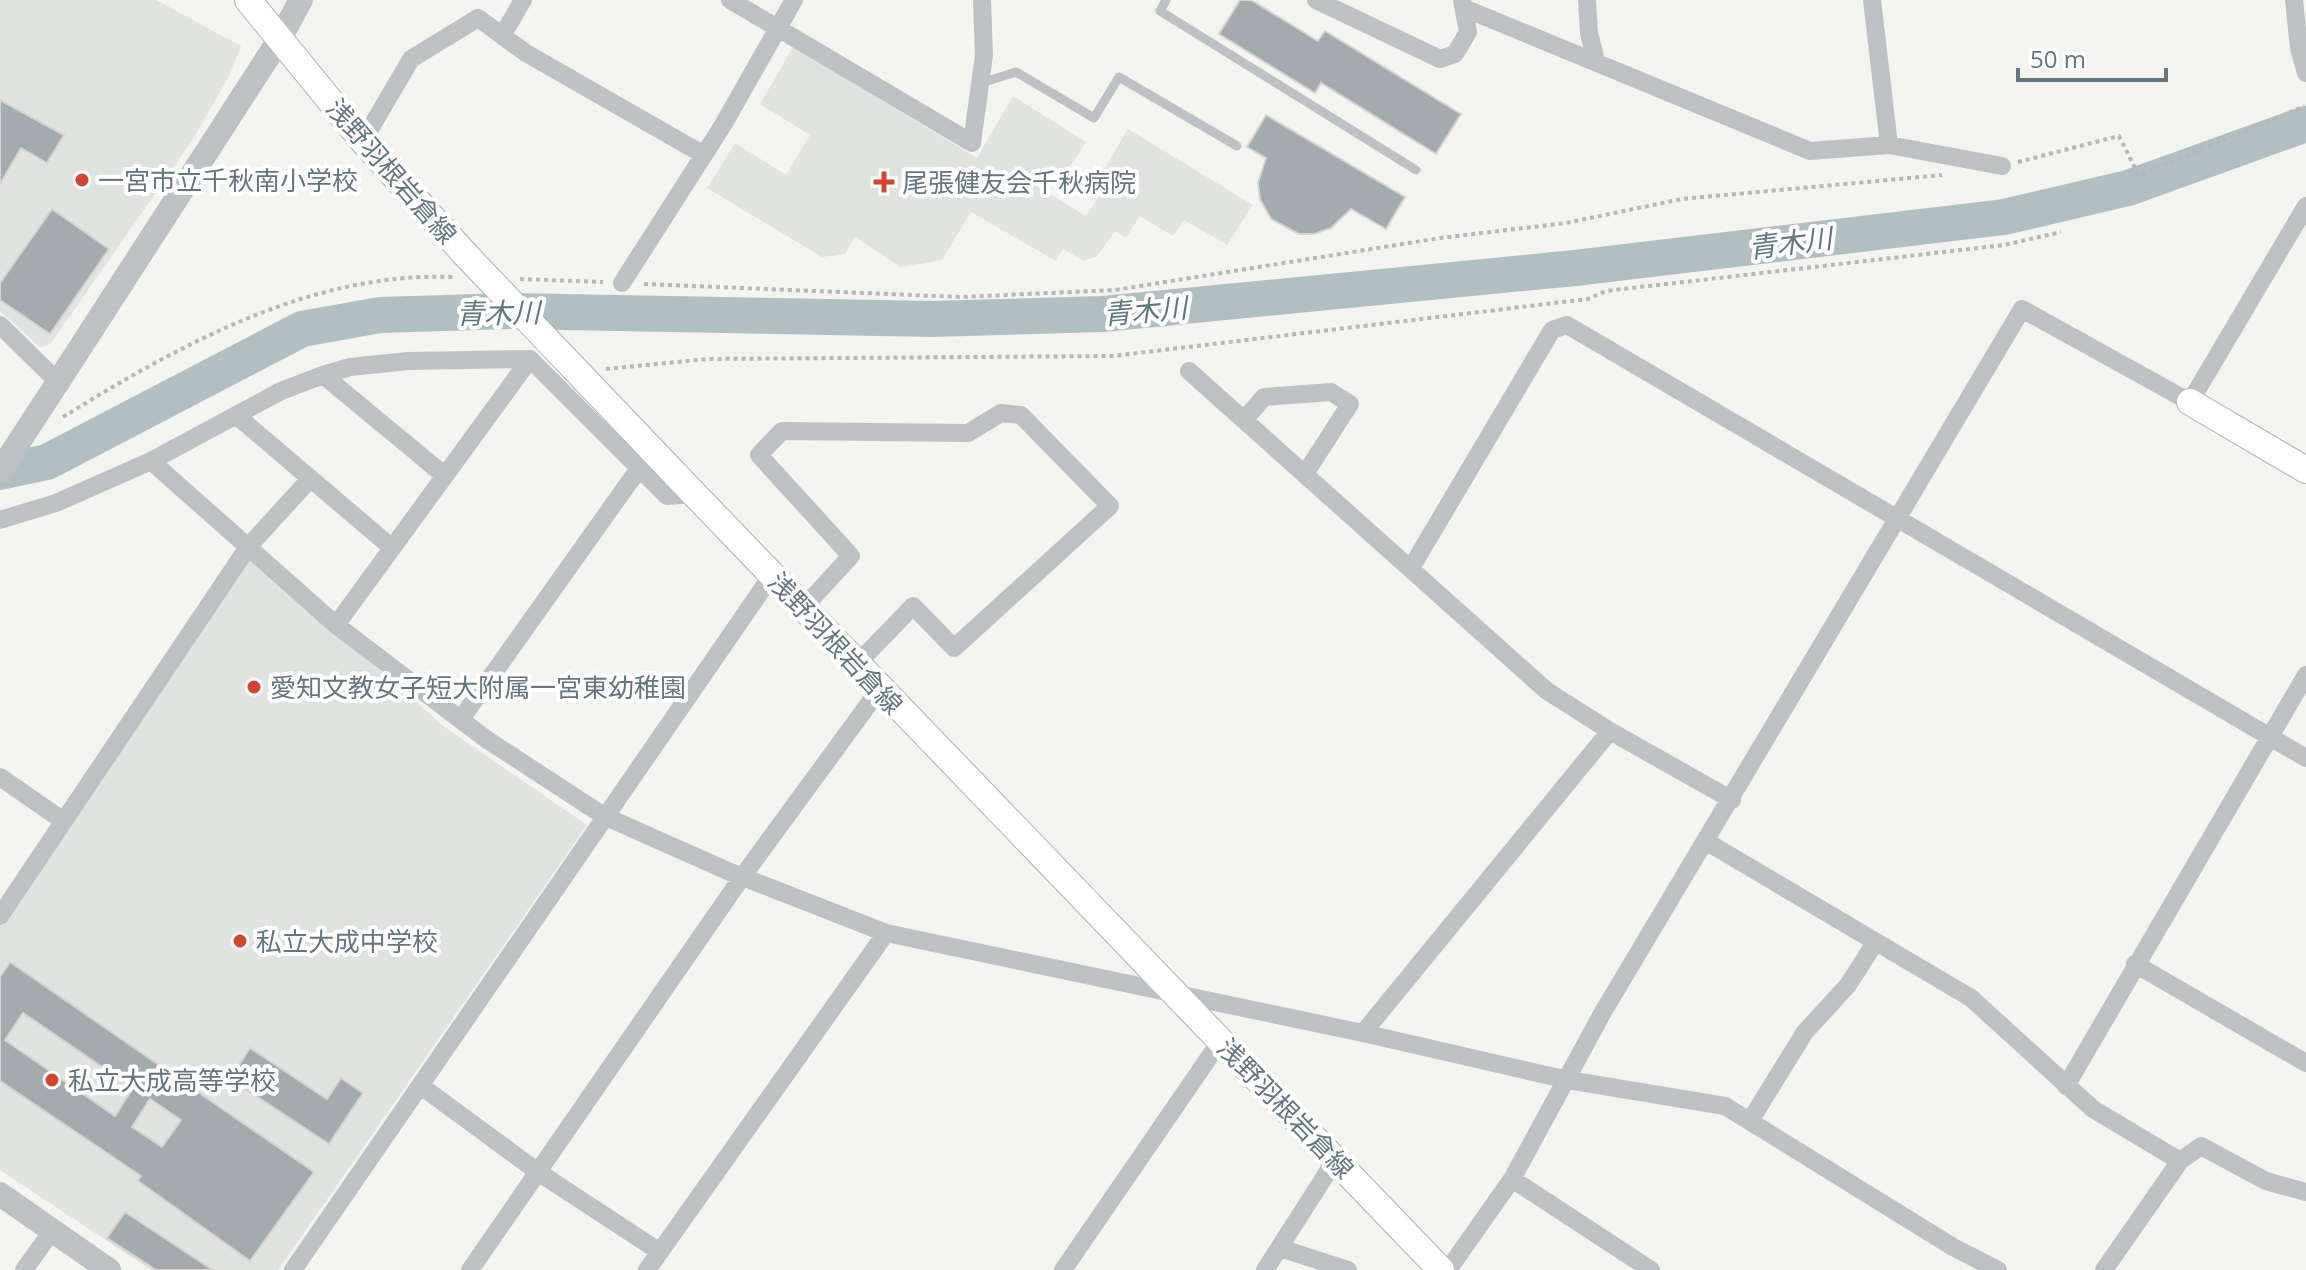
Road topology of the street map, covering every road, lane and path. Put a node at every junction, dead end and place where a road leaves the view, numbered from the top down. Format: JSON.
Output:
{"nodes":[{"id":1,"x":248,"y":0,"type":"edge"},
{"id":2,"x":301,"y":0,"type":"edge"},
{"id":3,"x":523,"y":0,"type":"edge"},
{"id":4,"x":730,"y":0,"type":"edge"},
{"id":5,"x":794,"y":0,"type":"edge"},
{"id":6,"x":982,"y":0,"type":"edge"},
{"id":7,"x":1166,"y":0,"type":"edge"},
{"id":8,"x":1587,"y":0,"type":"edge"},
{"id":9,"x":1872,"y":0,"type":"edge"},
{"id":10,"x":2294,"y":0,"type":"edge"},
{"id":11,"x":1328,"y":3,"type":"edge"},
{"id":12,"x":1463,"y":4,"type":"edge"},
{"id":13,"x":778,"y":29,"type":"junction"},
{"id":14,"x":502,"y":36,"type":"junction"},
{"id":15,"x":279,"y":40,"type":"junction"},
{"id":16,"x":1596,"y":61,"type":"junction"},
{"id":17,"x":2306,"y":73,"type":"edge"},
{"id":18,"x":980,"y":83,"type":"junction"},
{"id":19,"x":2305,"y":106,"type":"edge"},
{"id":20,"x":363,"y":141,"type":"junction"},
{"id":21,"x":1889,"y":145,"type":"junction"},
{"id":22,"x":1237,"y":146,"type":"dead end"},
{"id":23,"x":704,"y":155,"type":"junction"},
{"id":24,"x":2002,"y":166,"type":"joint"},
{"id":25,"x":1416,"y":170,"type":"dead end"},
{"id":26,"x":1945,"y":175,"type":"dead end"},
{"id":27,"x":2306,"y":206,"type":"edge"},
{"id":28,"x":2061,"y":232,"type":"dead end"},
{"id":29,"x":464,"y":265,"type":"junction"},
{"id":30,"x":508,"y":279,"type":"dead end"},
{"id":31,"x":622,"y":283,"type":"junction"},
{"id":32,"x":0,"y":325,"type":"edge"},
{"id":33,"x":530,"y":359,"type":"junction"},
{"id":34,"x":577,"y":371,"type":"junction"},
{"id":35,"x":1189,"y":371,"type":"dead end"},
{"id":36,"x":323,"y":375,"type":"junction"},
{"id":37,"x":58,"y":382,"type":"junction"},
{"id":38,"x":2190,"y":402,"type":"junction"},
{"id":39,"x":237,"y":416,"type":"junction"},
{"id":40,"x":1244,"y":420,"type":"junction"},
{"id":41,"x":50,"y":425,"type":"dead end"},
{"id":42,"x":151,"y":461,"type":"junction"},
{"id":43,"x":640,"y":467,"type":"junction"},
{"id":44,"x":2306,"y":470,"type":"edge"},
{"id":45,"x":0,"y":471,"type":"edge"},
{"id":46,"x":1305,"y":474,"type":"junction"},
{"id":47,"x":444,"y":475,"type":"junction"},
{"id":48,"x":310,"y":479,"type":"junction"},
{"id":49,"x":695,"y":494,"type":"junction"},
{"id":50,"x":1895,"y":519,"type":"junction"},
{"id":51,"x":0,"y":520,"type":"edge"},
{"id":52,"x":248,"y":547,"type":"junction"},
{"id":53,"x":391,"y":547,"type":"junction"},
{"id":54,"x":1411,"y":568,"type":"junction"},
{"id":55,"x":772,"y":575,"type":"junction"},
{"id":56,"x":803,"y":608,"type":"junction"},
{"id":57,"x":336,"y":625,"type":"junction"},
{"id":58,"x":856,"y":665,"type":"junction"},
{"id":59,"x":2306,"y":675,"type":"edge"},
{"id":60,"x":879,"y":690,"type":"junction"},
{"id":61,"x":461,"y":719,"type":"junction"},
{"id":62,"x":1610,"y":731,"type":"junction"},
{"id":63,"x":2270,"y":737,"type":"junction"},
{"id":64,"x":2306,"y":758,"type":"edge"},
{"id":65,"x":0,"y":777,"type":"edge"},
{"id":66,"x":1732,"y":800,"type":"junction"},
{"id":67,"x":604,"y":816,"type":"junction"},
{"id":68,"x":62,"y":820,"type":"junction"},
{"id":69,"x":1707,"y":842,"type":"junction"},
{"id":70,"x":742,"y":877,"type":"junction"},
{"id":71,"x":0,"y":916,"type":"edge"},
{"id":72,"x":886,"y":933,"type":"junction"},
{"id":73,"x":1875,"y":943,"type":"junction"},
{"id":74,"x":2135,"y":964,"type":"junction"},
{"id":75,"x":1178,"y":994,"type":"junction"},
{"id":76,"x":1363,"y":1033,"type":"junction"},
{"id":77,"x":1221,"y":1040,"type":"junction"},
{"id":78,"x":2306,"y":1063,"type":"edge"},
{"id":79,"x":1568,"y":1080,"type":"junction"},
{"id":80,"x":421,"y":1086,"type":"junction"},
{"id":81,"x":2066,"y":1086,"type":"junction"},
{"id":82,"x":1750,"y":1121,"type":"junction"},
{"id":83,"x":1336,"y":1159,"type":"junction"},
{"id":84,"x":2180,"y":1161,"type":"junction"},
{"id":85,"x":538,"y":1172,"type":"junction"},
{"id":86,"x":1512,"y":1179,"type":"junction"},
{"id":87,"x":2306,"y":1192,"type":"edge"},
{"id":88,"x":0,"y":1194,"type":"edge"},
{"id":89,"x":52,"y":1231,"type":"junction"},
{"id":90,"x":1280,"y":1248,"type":"junction"},
{"id":91,"x":660,"y":1252,"type":"junction"},
{"id":92,"x":24,"y":1270,"type":"edge"},
{"id":93,"x":109,"y":1270,"type":"edge"},
{"id":94,"x":293,"y":1270,"type":"edge"},
{"id":95,"x":470,"y":1270,"type":"edge"},
{"id":96,"x":647,"y":1270,"type":"edge"},
{"id":97,"x":1063,"y":1270,"type":"edge"},
{"id":98,"x":1265,"y":1270,"type":"edge"},
{"id":99,"x":1348,"y":1270,"type":"edge"},
{"id":100,"x":1441,"y":1270,"type":"edge"},
{"id":101,"x":1448,"y":1270,"type":"edge"},
{"id":102,"x":1651,"y":1270,"type":"edge"},
{"id":103,"x":1998,"y":1270,"type":"edge"},
{"id":104,"x":2104,"y":1270,"type":"edge"}],
"edges":[{"from":1,"to":15,"type":"main road","name":"浅野羽根岩倉線"},
{"from":2,"to":15,"type":"street"},
{"from":3,"to":14,"type":"street"},
{"from":4,"to":13,"type":"street"},
{"from":5,"to":13,"type":"street"},
{"from":6,"to":18,"type":"street"},
{"from":7,"to":25,"type":"lane"},
{"from":8,"to":16,"type":"street"},
{"from":9,"to":21,"type":"street"},
{"from":10,"to":17,"type":"street"},
{"from":11,"to":12,"type":"street"},
{"from":12,"to":16,"type":"street"},
{"from":13,"to":18,"type":"street"},
{"from":13,"to":23,"type":"street"},
{"from":14,"to":20,"type":"street"},
{"from":14,"to":23,"type":"street"},
{"from":15,"to":20,"type":"main road","name":"浅野羽根岩倉線"},
{"from":15,"to":37,"type":"street"},
{"from":16,"to":21,"type":"street"},
{"from":18,"to":22,"type":"lane"},
{"from":19,"to":24,"type":"path"},
{"from":20,"to":29,"type":"main road","name":"浅野羽根岩倉線"},
{"from":21,"to":24,"type":"street"},
{"from":23,"to":31,"type":"street"},
{"from":26,"to":31,"type":"path"},
{"from":27,"to":38,"type":"street"},
{"from":28,"to":34,"type":"path"},
{"from":29,"to":34,"type":"main road","name":"浅野羽根岩倉線","bridge":true},
{"from":29,"to":41,"type":"path"},
{"from":30,"to":31,"type":"path"},
{"from":32,"to":37,"type":"street"},
{"from":33,"to":36,"type":"street"},
{"from":33,"to":43,"type":"street"},
{"from":33,"to":47,"type":"street"},
{"from":34,"to":49,"type":"main road","name":"浅野羽根岩倉線","bridge":true},
{"from":35,"to":40,"type":"street"},
{"from":36,"to":39,"type":"street"},
{"from":36,"to":47,"type":"street"},
{"from":37,"to":45,"type":"street","bridge":true},
{"from":38,"to":44,"type":"main road"},
{"from":38,"to":50,"type":"street"},
{"from":39,"to":42,"type":"street"},
{"from":39,"to":48,"type":"street"},
{"from":40,"to":46,"type":"street"},
{"from":40,"to":46,"type":"street"},
{"from":42,"to":51,"type":"street"},
{"from":42,"to":52,"type":"street"},
{"from":43,"to":49,"type":"street"},
{"from":43,"to":61,"type":"street"},
{"from":46,"to":54,"type":"street"},
{"from":47,"to":53,"type":"street"},
{"from":48,"to":52,"type":"street"},
{"from":48,"to":53,"type":"street"},
{"from":49,"to":55,"type":"main road","name":"浅野羽根岩倉線"},
{"from":50,"to":54,"type":"street"},
{"from":50,"to":63,"type":"street"},
{"from":50,"to":66,"type":"street"},
{"from":52,"to":57,"type":"street"},
{"from":52,"to":68,"type":"street"},
{"from":53,"to":57,"type":"street"},
{"from":54,"to":62,"type":"street"},
{"from":55,"to":56,"type":"main road","name":"浅野羽根岩倉線"},
{"from":55,"to":67,"type":"street"},
{"from":56,"to":58,"type":"main road","name":"浅野羽根岩倉線"},
{"from":56,"to":58,"type":"street"},
{"from":57,"to":61,"type":"street"},
{"from":58,"to":60,"type":"main road","name":"浅野羽根岩倉線"},
{"from":59,"to":63,"type":"street"},
{"from":60,"to":70,"type":"street"},
{"from":60,"to":75,"type":"main road","name":"浅野羽根岩倉線"},
{"from":61,"to":67,"type":"street"},
{"from":62,"to":66,"type":"street"},
{"from":62,"to":76,"type":"street"},
{"from":63,"to":64,"type":"street"},
{"from":63,"to":74,"type":"street"},
{"from":65,"to":68,"type":"street"},
{"from":66,"to":69,"type":"street"},
{"from":67,"to":70,"type":"street"},
{"from":67,"to":80,"type":"street"},
{"from":68,"to":71,"type":"street"},
{"from":69,"to":73,"type":"street"},
{"from":69,"to":79,"type":"street"},
{"from":70,"to":72,"type":"street"},
{"from":70,"to":85,"type":"street"},
{"from":72,"to":75,"type":"street"},
{"from":72,"to":91,"type":"street"},
{"from":73,"to":81,"type":"street"},
{"from":73,"to":82,"type":"street"},
{"from":74,"to":78,"type":"street"},
{"from":74,"to":81,"type":"street"},
{"from":75,"to":76,"type":"street"},
{"from":75,"to":77,"type":"main road","name":"浅野羽根岩倉線"},
{"from":76,"to":79,"type":"street"},
{"from":77,"to":83,"type":"main road","name":"浅野羽根岩倉線"},
{"from":77,"to":97,"type":"street"},
{"from":79,"to":82,"type":"street"},
{"from":79,"to":86,"type":"street"},
{"from":80,"to":85,"type":"street"},
{"from":80,"to":94,"type":"street"},
{"from":81,"to":84,"type":"street"},
{"from":82,"to":103,"type":"street"},
{"from":83,"to":90,"type":"street"},
{"from":83,"to":100,"type":"main road","name":"浅野羽根岩倉線"},
{"from":84,"to":87,"type":"street"},
{"from":84,"to":104,"type":"street"},
{"from":85,"to":91,"type":"street"},
{"from":85,"to":95,"type":"street"},
{"from":86,"to":101,"type":"street"},
{"from":86,"to":102,"type":"street"},
{"from":88,"to":89,"type":"street"},
{"from":89,"to":92,"type":"street"},
{"from":89,"to":93,"type":"street"},
{"from":90,"to":98,"type":"street"},
{"from":90,"to":99,"type":"street"},
{"from":91,"to":96,"type":"street"}]}
